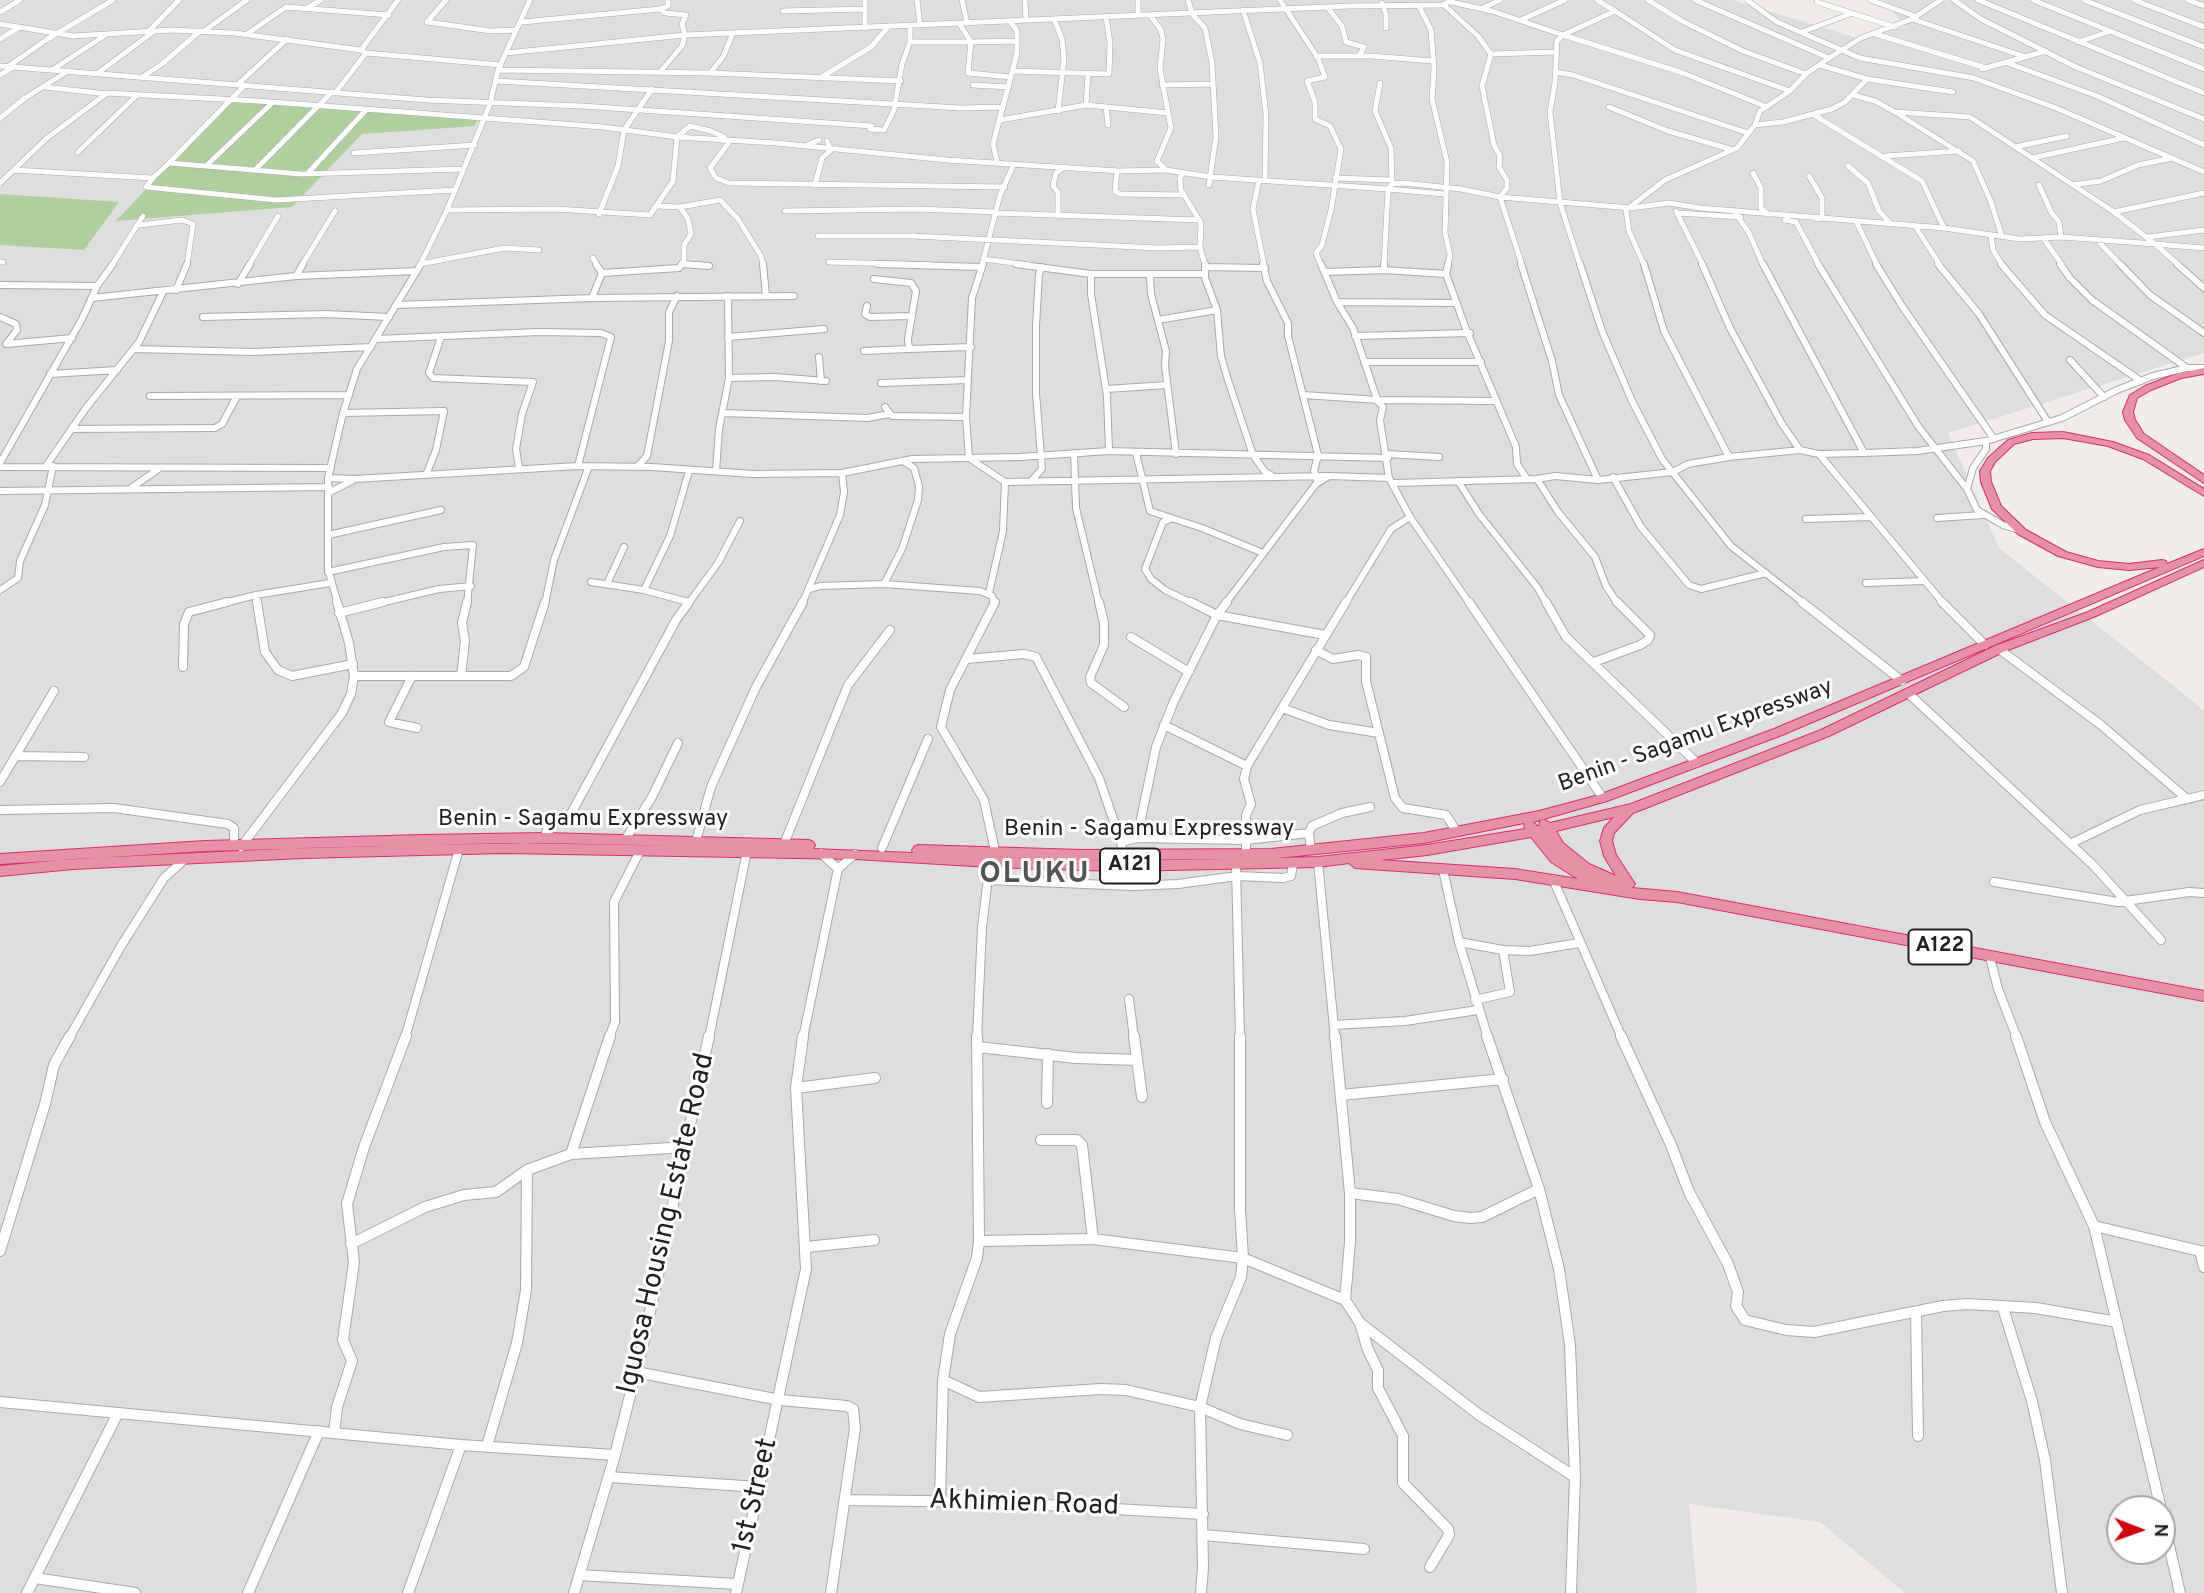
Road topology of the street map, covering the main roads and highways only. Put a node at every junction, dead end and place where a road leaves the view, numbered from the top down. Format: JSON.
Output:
{"nodes":[{"id":1,"x":2204,"y":369,"type":"edge"},
{"id":2,"x":2204,"y":480,"type":"edge"},
{"id":3,"x":2204,"y":493,"type":"edge"},
{"id":4,"x":2203,"y":556,"type":"edge"},
{"id":5,"x":2204,"y":569,"type":"edge"},
{"id":6,"x":2157,"y":585,"type":"junction"},
{"id":7,"x":1631,"y":809,"type":"junction"},
{"id":8,"x":1539,"y":816,"type":"junction"},
{"id":9,"x":1525,"y":819,"type":"junction"},
{"id":10,"x":1540,"y":830,"type":"junction"},
{"id":11,"x":506,"y":843,"type":"junction"},
{"id":12,"x":783,"y":848,"type":"junction"},
{"id":13,"x":237,"y":849,"type":"junction"},
{"id":14,"x":992,"y":857,"type":"junction"},
{"id":15,"x":0,"y":859,"type":"edge"},
{"id":16,"x":1325,"y":862,"type":"junction"},
{"id":17,"x":0,"y":871,"type":"edge"},
{"id":18,"x":1628,"y":884,"type":"junction"},
{"id":19,"x":1606,"y":888,"type":"junction"},
{"id":20,"x":1677,"y":897,"type":"junction"},
{"id":21,"x":2204,"y":996,"type":"edge"}],
"edges":[{"from":1,"to":2,"type":"highway"},
{"from":3,"to":4,"type":"highway"},
{"from":4,"to":6,"type":"highway","number":"A121"},
{"from":4,"to":8,"type":"highway","name":"Benin - Sagamu Expressway","number":"A121"},
{"from":5,"to":6,"type":"highway"},
{"from":6,"to":7,"type":"highway","number":"A121"},
{"from":7,"to":10,"type":"highway","number":"A121"},
{"from":7,"to":18,"type":"highway"},
{"from":8,"to":9,"type":"highway","name":"Benin - Sagamu Expressway","number":"A121"},
{"from":8,"to":10,"type":"highway","number":"A122"},
{"from":9,"to":10,"type":"highway","number":"A122"},
{"from":9,"to":14,"type":"highway","name":"Benin - Sagamu Expressway","number":"A121"},
{"from":10,"to":16,"type":"highway","number":"A121"},
{"from":10,"to":18,"type":"highway","number":"A122"},
{"from":10,"to":19,"type":"highway","number":"A122"},
{"from":11,"to":12,"type":"highway","number":"A121"},
{"from":11,"to":12,"type":"highway","name":"Benin - Sagamu Expressway","number":"A121"},
{"from":11,"to":13,"type":"highway","name":"Benin - Sagamu Expressway","number":"A121"},
{"from":11,"to":13,"type":"highway","number":"A121"},
{"from":12,"to":14,"type":"highway","name":"Benin - Sagamu Expressway","number":"A121"},
{"from":12,"to":14,"type":"highway","number":"A121"},
{"from":13,"to":15,"type":"highway","name":"Benin - Sagamu Expressway","number":"A121"},
{"from":13,"to":17,"type":"highway","number":"A121"},
{"from":14,"to":16,"type":"highway","number":"A121"},
{"from":16,"to":19,"type":"highway"},
{"from":18,"to":20,"type":"highway","number":"A122"},
{"from":19,"to":20,"type":"highway","number":"A122"},
{"from":20,"to":21,"type":"highway","number":"A122"}]}
